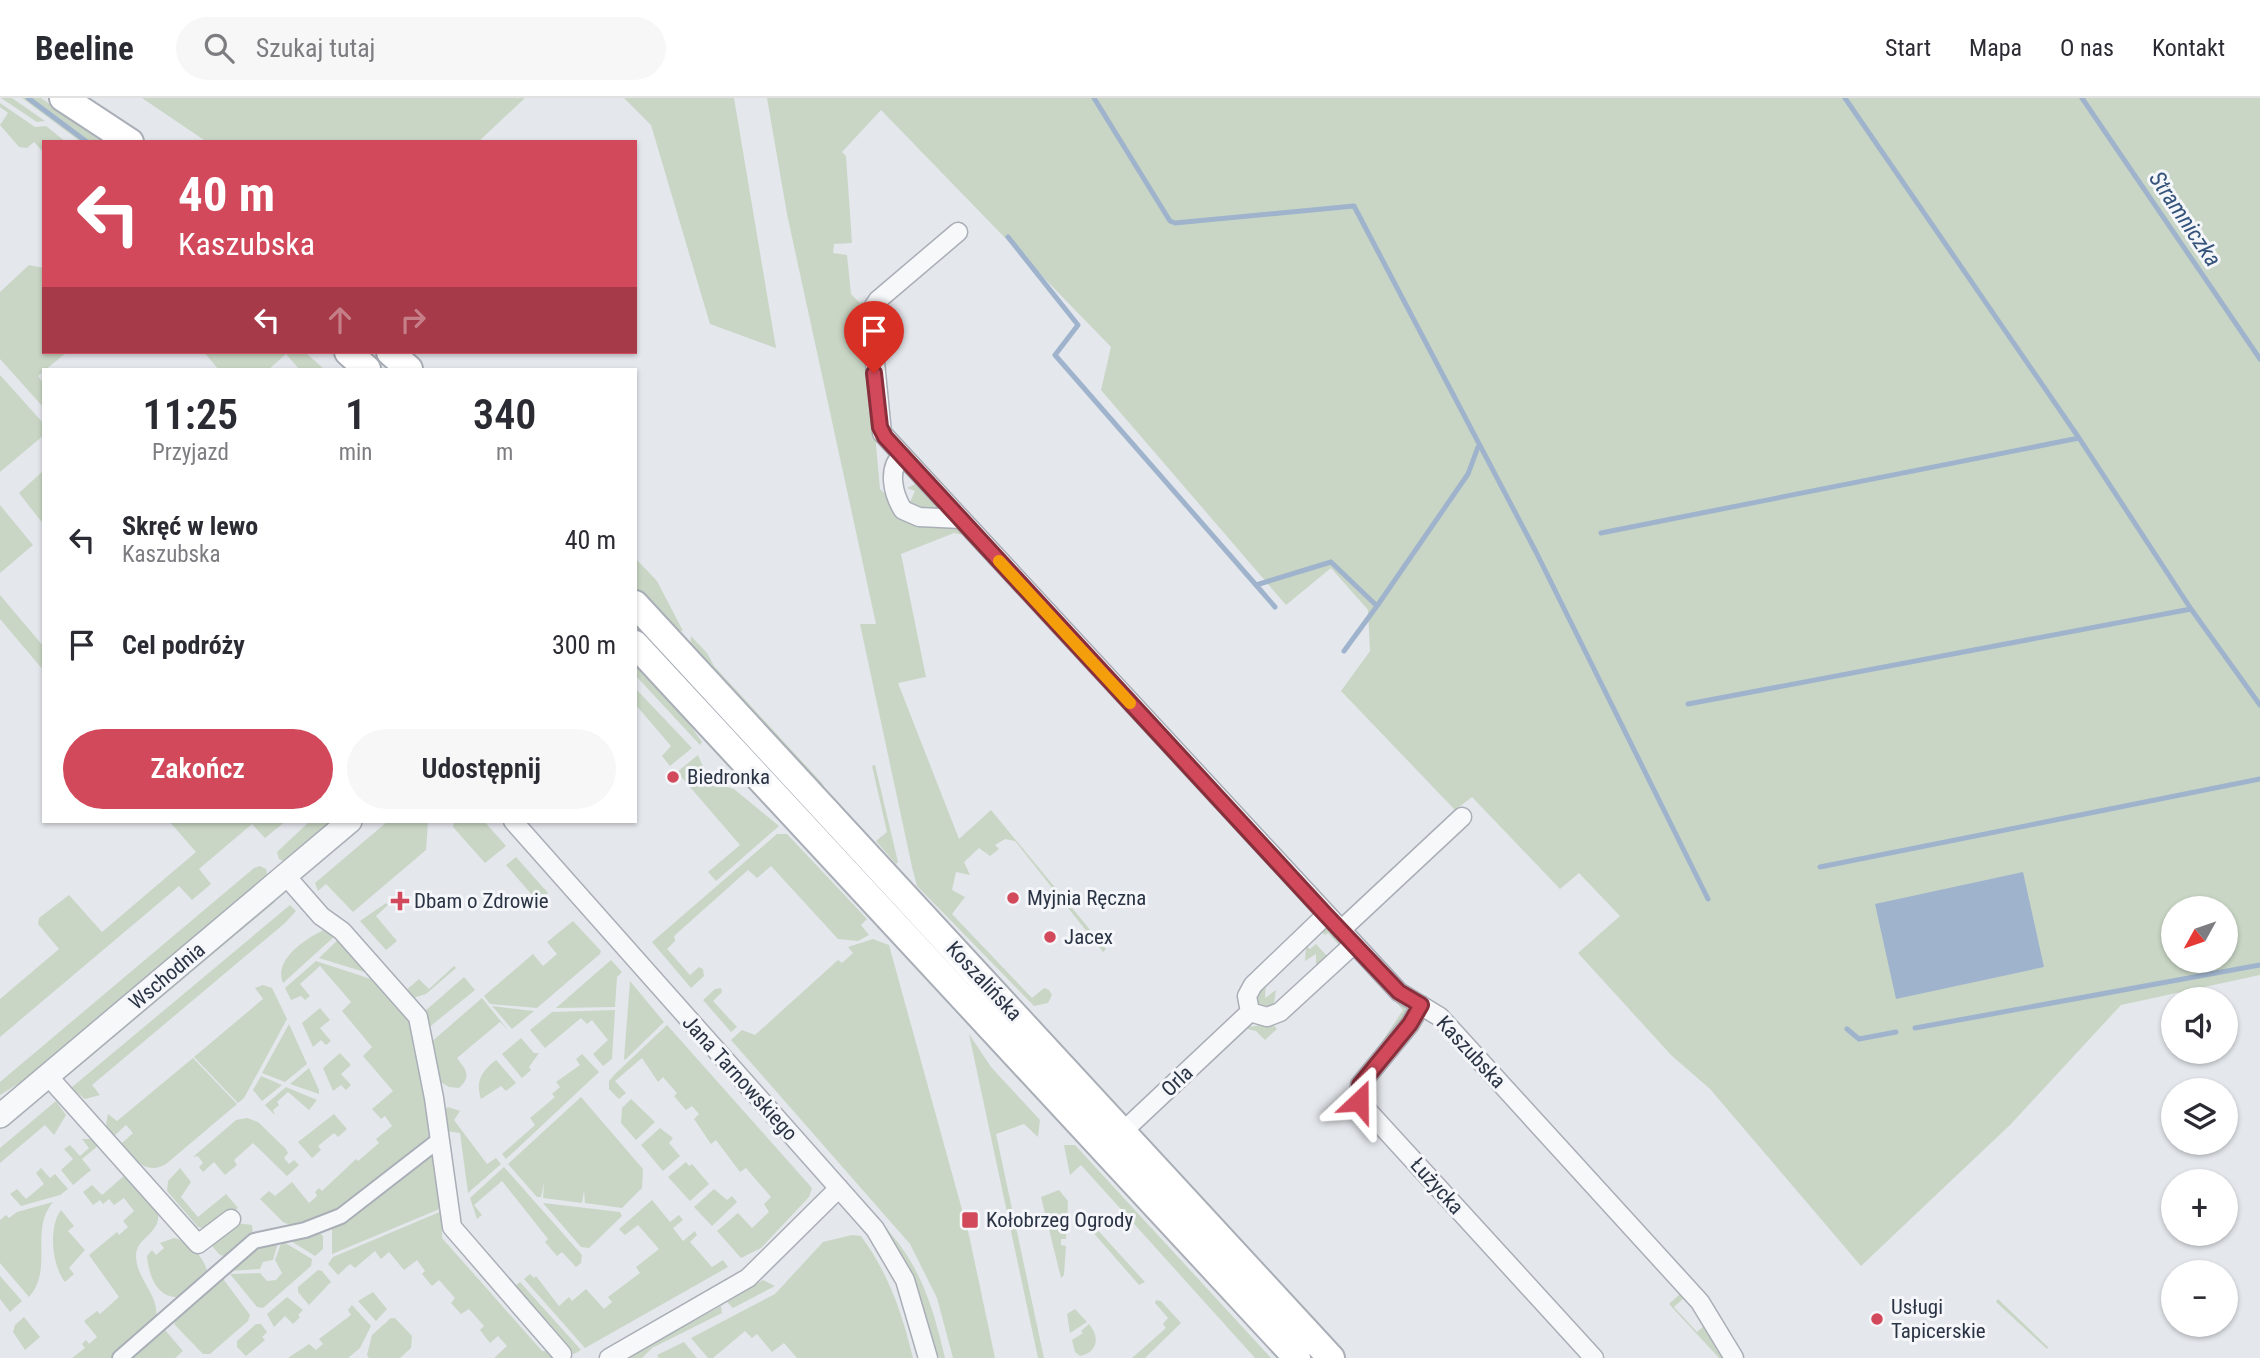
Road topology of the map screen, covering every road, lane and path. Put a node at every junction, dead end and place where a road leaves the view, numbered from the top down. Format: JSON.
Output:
{"nodes":[{"id":1,"x":53,"y":98,"type":"edge"},
{"id":2,"x":63,"y":98,"type":"edge"},
{"id":3,"x":108,"y":140,"type":"edge"},
{"id":4,"x":127,"y":140,"type":"edge"},
{"id":5,"x":958,"y":232,"type":"dead end"},
{"id":6,"x":350,"y":354,"type":"edge"},
{"id":7,"x":392,"y":354,"type":"edge"},
{"id":8,"x":366,"y":368,"type":"edge"},
{"id":9,"x":408,"y":368,"type":"edge"},
{"id":10,"x":902,"y":455,"type":"junction"},
{"id":11,"x":961,"y":519,"type":"junction"},
{"id":12,"x":637,"y":606,"type":"edge"},
{"id":13,"x":637,"y":646,"type":"edge"},
{"id":14,"x":1462,"y":817,"type":"dead end"},
{"id":15,"x":348,"y":823,"type":"edge"},
{"id":16,"x":515,"y":823,"type":"edge"},
{"id":17,"x":286,"y":876,"type":"junction"},
{"id":18,"x":1326,"y":915,"type":"junction"},
{"id":19,"x":1340,"y":929,"type":"junction"},
{"id":20,"x":1354,"y":944,"type":"junction"},
{"id":21,"x":1421,"y":1005,"type":"junction"},
{"id":22,"x":1250,"y":1012,"type":"junction"},
{"id":23,"x":48,"y":1076,"type":"junction"},
{"id":24,"x":0,"y":1116,"type":"edge"},
{"id":25,"x":1123,"y":1132,"type":"junction"},
{"id":26,"x":439,"y":1140,"type":"junction"},
{"id":27,"x":1104,"y":1150,"type":"junction"},
{"id":28,"x":839,"y":1188,"type":"junction"},
{"id":29,"x":230,"y":1219,"type":"dead end"},
{"id":30,"x":562,"y":1354,"type":"dead end"},
{"id":31,"x":121,"y":1358,"type":"edge"},
{"id":32,"x":609,"y":1358,"type":"edge"},
{"id":33,"x":928,"y":1358,"type":"edge"},
{"id":34,"x":1297,"y":1358,"type":"edge"},
{"id":35,"x":1331,"y":1358,"type":"edge"},
{"id":36,"x":1594,"y":1358,"type":"edge"},
{"id":37,"x":1734,"y":1358,"type":"edge"}],
"edges":[{"from":1,"to":3,"type":"main road"},
{"from":2,"to":4,"type":"main road"},
{"from":5,"to":10,"type":"street","name":"Kaszubska"},
{"from":6,"to":8,"type":"main road"},
{"from":7,"to":9,"type":"main road"},
{"from":10,"to":11,"type":"street","name":"Kaszubska"},
{"from":10,"to":11,"type":"street"},
{"from":11,"to":18,"type":"street","name":"Kaszubska"},
{"from":12,"to":25,"type":"main road","name":"Koszalińska"},
{"from":13,"to":27,"type":"main road","name":"Koszalińska"},
{"from":14,"to":19,"type":"street"},
{"from":15,"to":17,"type":"street","name":"Wschodnia"},
{"from":16,"to":28,"type":"street","name":"Jana Tarnowskiego"},
{"from":17,"to":23,"type":"street","name":"Wschodnia"},
{"from":17,"to":26,"type":"street"},
{"from":18,"to":19,"type":"street","name":"Kaszubska"},
{"from":18,"to":22,"type":"street"},
{"from":19,"to":20,"type":"street","name":"Kaszubska"},
{"from":20,"to":21,"type":"street","name":"Kaszubska"},
{"from":20,"to":22,"type":"street"},
{"from":21,"to":36,"type":"street","name":"Łużycka"},
{"from":21,"to":37,"type":"street","name":"Kaszubska"},
{"from":22,"to":25,"type":"street","name":"Orla"},
{"from":23,"to":24,"type":"street","name":"Wschodnia"},
{"from":23,"to":29,"type":"street"},
{"from":25,"to":27,"type":"street","name":"Orla"},
{"from":25,"to":35,"type":"main road","name":"Koszalińska"},
{"from":26,"to":30,"type":"street"},
{"from":26,"to":31,"type":"street"},
{"from":27,"to":34,"type":"main road","name":"Koszalińska"},
{"from":28,"to":32,"type":"street"},
{"from":28,"to":33,"type":"street","name":"Jana Tarnowskiego"}]}
